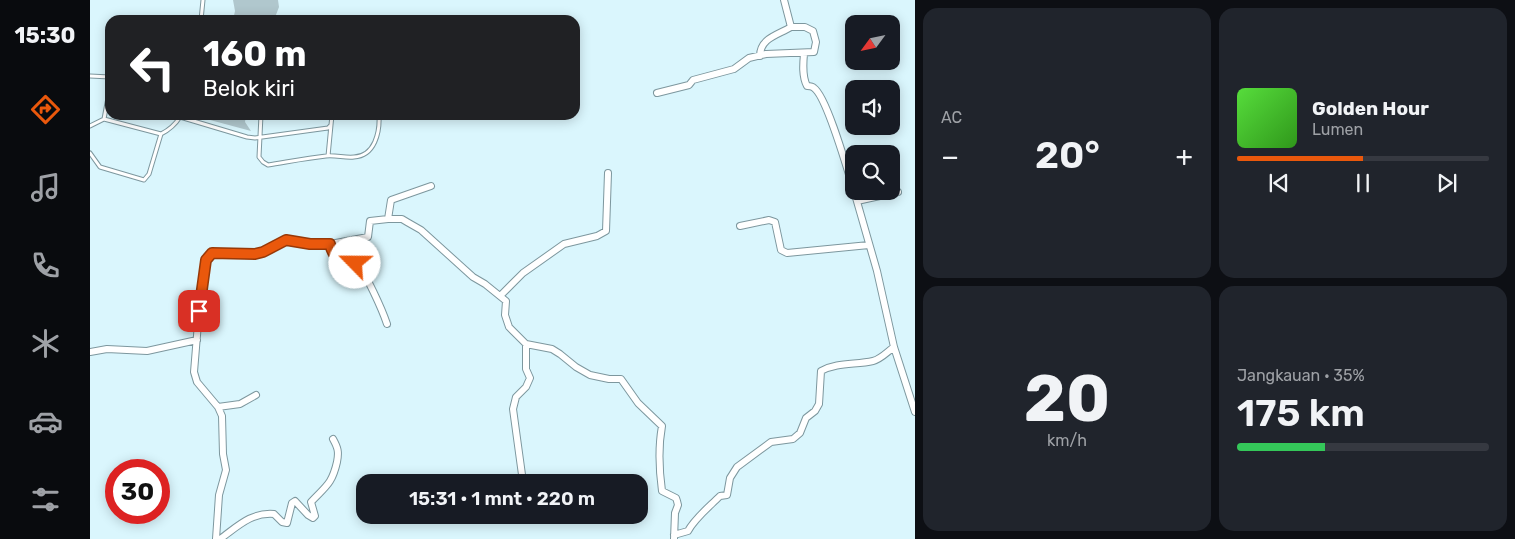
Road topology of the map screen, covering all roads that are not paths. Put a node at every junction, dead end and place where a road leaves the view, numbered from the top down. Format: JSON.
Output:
{"nodes":[{"id":1,"x":203,"y":0,"type":"edge"},
{"id":2,"x":784,"y":0,"type":"edge"},
{"id":3,"x":202,"y":15,"type":"edge"},
{"id":4,"x":791,"y":27,"type":"junction"},
{"id":5,"x":804,"y":54,"type":"junction"},
{"id":6,"x":760,"y":56,"type":"junction"},
{"id":7,"x":90,"y":76,"type":"edge"},
{"id":8,"x":105,"y":77,"type":"edge"},
{"id":9,"x":657,"y":93,"type":"dead end"},
{"id":10,"x":105,"y":114,"type":"edge"},
{"id":11,"x":104,"y":120,"type":"junction"},
{"id":12,"x":177,"y":120,"type":"edge"},
{"id":13,"x":193,"y":120,"type":"edge"},
{"id":14,"x":261,"y":120,"type":"edge"},
{"id":15,"x":332,"y":120,"type":"edge"},
{"id":16,"x":379,"y":120,"type":"edge"},
{"id":17,"x":331,"y":125,"type":"junction"},
{"id":18,"x":90,"y":126,"type":"edge"},
{"id":19,"x":161,"y":134,"type":"junction"},
{"id":20,"x":260,"y":138,"type":"junction"},
{"id":21,"x":90,"y":153,"type":"edge"},
{"id":22,"x":328,"y":156,"type":"junction"},
{"id":23,"x":845,"y":164,"type":"edge"},
{"id":24,"x":608,"y":173,"type":"dead end"},
{"id":25,"x":431,"y":186,"type":"dead end"},
{"id":26,"x":862,"y":200,"type":"edge"},
{"id":27,"x":857,"y":201,"type":"joint"},
{"id":28,"x":388,"y":219,"type":"junction"},
{"id":29,"x":740,"y":226,"type":"dead end"},
{"id":30,"x":330,"y":244,"type":"junction"},
{"id":31,"x":869,"y":245,"type":"junction"},
{"id":32,"x":500,"y":296,"type":"junction"},
{"id":33,"x":388,"y":324,"type":"dead end"},
{"id":34,"x":197,"y":340,"type":"junction"},
{"id":35,"x":526,"y":344,"type":"junction"},
{"id":36,"x":894,"y":348,"type":"junction"},
{"id":37,"x":90,"y":352,"type":"edge"},
{"id":38,"x":256,"y":395,"type":"dead end"},
{"id":39,"x":218,"y":407,"type":"junction"},
{"id":40,"x":915,"y":412,"type":"edge"},
{"id":41,"x":333,"y":439,"type":"dead end"},
{"id":42,"x":522,"y":474,"type":"edge"},
{"id":43,"x":674,"y":537,"type":"edge"},
{"id":44,"x":216,"y":539,"type":"edge"},
{"id":45,"x":220,"y":539,"type":"edge"}],
"edges":[{"from":1,"to":3,"type":"lane"},
{"from":2,"to":4,"type":"street"},
{"from":4,"to":5,"type":"street"},
{"from":4,"to":6,"type":"street"},
{"from":5,"to":6,"type":"street"},
{"from":5,"to":23,"type":"street"},
{"from":6,"to":9,"type":"street"},
{"from":7,"to":8,"type":"lane"},
{"from":10,"to":11,"type":"lane"},
{"from":11,"to":18,"type":"lane"},
{"from":11,"to":19,"type":"lane"},
{"from":12,"to":19,"type":"lane"},
{"from":13,"to":20,"type":"lane"},
{"from":14,"to":20,"type":"lane"},
{"from":15,"to":17,"type":"lane"},
{"from":16,"to":22,"type":"lane"},
{"from":17,"to":20,"type":"lane"},
{"from":17,"to":22,"type":"lane"},
{"from":19,"to":21,"type":"lane"},
{"from":20,"to":22,"type":"lane"},
{"from":24,"to":32,"type":"street"},
{"from":25,"to":28,"type":"street"},
{"from":26,"to":27,"type":"street"},
{"from":27,"to":31,"type":"street"},
{"from":28,"to":30,"type":"street"},
{"from":28,"to":32,"type":"street"},
{"from":29,"to":31,"type":"street"},
{"from":30,"to":33,"type":"street"},
{"from":30,"to":34,"type":"street"},
{"from":31,"to":36,"type":"street"},
{"from":32,"to":35,"type":"street"},
{"from":34,"to":37,"type":"street"},
{"from":34,"to":39,"type":"street"},
{"from":35,"to":42,"type":"street"},
{"from":35,"to":43,"type":"street"},
{"from":36,"to":40,"type":"street"},
{"from":36,"to":43,"type":"street"},
{"from":38,"to":39,"type":"street"},
{"from":39,"to":44,"type":"street"},
{"from":41,"to":45,"type":"street"}]}
